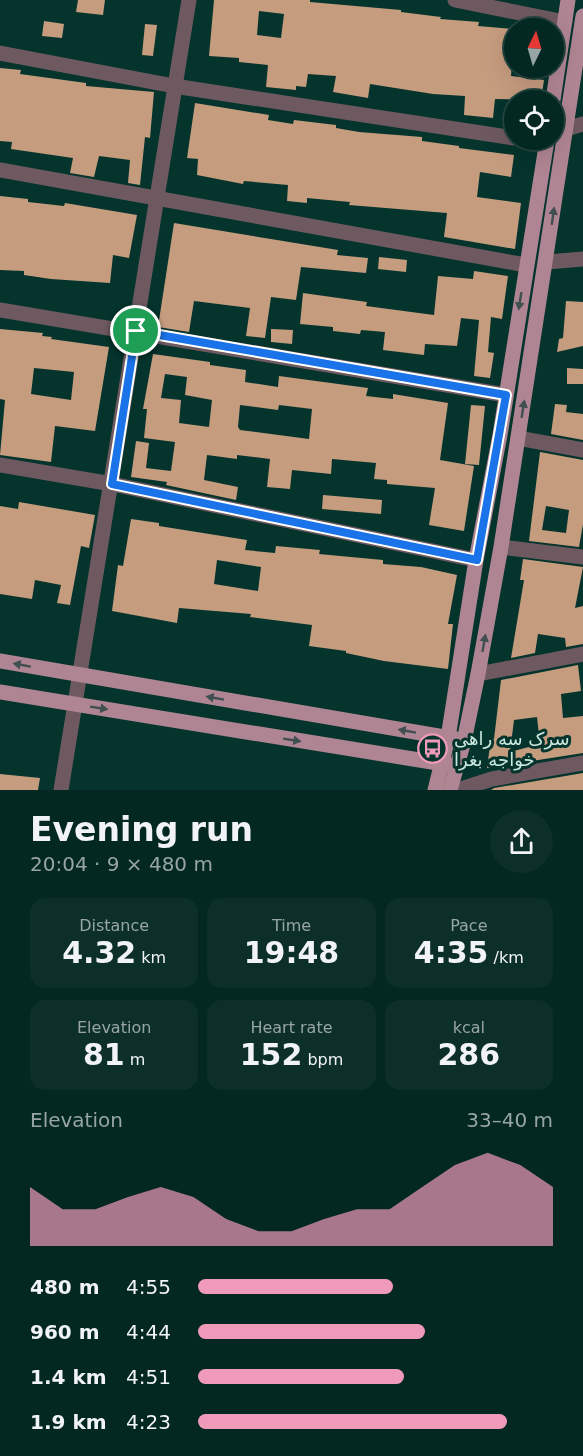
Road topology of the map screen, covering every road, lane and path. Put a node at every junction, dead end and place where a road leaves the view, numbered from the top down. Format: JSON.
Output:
{"nodes":[{"id":1,"x":189,"y":0,"type":"edge"},
{"id":2,"x":455,"y":0,"type":"edge"},
{"id":3,"x":568,"y":0,"type":"edge"},
{"id":4,"x":583,"y":20,"type":"edge"},
{"id":5,"x":565,"y":22,"type":"junction"},
{"id":6,"x":0,"y":53,"type":"edge"},
{"id":7,"x":174,"y":86,"type":"junction"},
{"id":8,"x":555,"y":90,"type":"edge"},
{"id":9,"x":583,"y":124,"type":"edge"},
{"id":10,"x":566,"y":129,"type":"junction"},
{"id":11,"x":504,"y":136,"type":"edge"},
{"id":12,"x":545,"y":150,"type":"edge"},
{"id":13,"x":0,"y":170,"type":"edge"},
{"id":14,"x":158,"y":197,"type":"junction"},
{"id":15,"x":583,"y":259,"type":"edge"},
{"id":16,"x":547,"y":262,"type":"junction"},
{"id":17,"x":526,"y":265,"type":"junction"},
{"id":18,"x":0,"y":310,"type":"edge"},
{"id":19,"x":136,"y":331,"type":"junction"},
{"id":20,"x":506,"y":395,"type":"junction"},
{"id":21,"x":518,"y":438,"type":"junction"},
{"id":22,"x":583,"y":450,"type":"edge"},
{"id":23,"x":0,"y":465,"type":"edge"},
{"id":24,"x":112,"y":484,"type":"junction"},
{"id":25,"x":501,"y":547,"type":"junction"},
{"id":26,"x":583,"y":557,"type":"edge"},
{"id":27,"x":477,"y":560,"type":"junction"},
{"id":28,"x":583,"y":654,"type":"edge"},
{"id":29,"x":0,"y":661,"type":"edge"},
{"id":30,"x":478,"y":674,"type":"junction"},
{"id":31,"x":81,"y":675,"type":"junction"},
{"id":32,"x":0,"y":692,"type":"edge"},
{"id":33,"x":76,"y":705,"type":"junction"},
{"id":34,"x":448,"y":738,"type":"junction"},
{"id":35,"x":464,"y":741,"type":"junction"},
{"id":36,"x":583,"y":763,"type":"edge"},
{"id":37,"x":440,"y":764,"type":"junction"},
{"id":38,"x":456,"y":766,"type":"junction"},
{"id":39,"x":61,"y":790,"type":"edge"},
{"id":40,"x":435,"y":790,"type":"edge"},
{"id":41,"x":450,"y":790,"type":"edge"},
{"id":42,"x":458,"y":790,"type":"edge"}],
"edges":[{"from":1,"to":7,"type":"street"},
{"from":2,"to":5,"type":"street"},
{"from":3,"to":5,"type":"main road"},
{"from":4,"to":10,"type":"main road"},
{"from":5,"to":8,"type":"main road"},
{"from":6,"to":7,"type":"street"},
{"from":7,"to":11,"type":"street"},
{"from":7,"to":14,"type":"street"},
{"from":9,"to":10,"type":"street"},
{"from":16,"to":10,"type":"main road","one_way":true},
{"from":12,"to":17,"type":"main road"},
{"from":13,"to":14,"type":"street"},
{"from":14,"to":17,"type":"street"},
{"from":14,"to":19,"type":"street"},
{"from":15,"to":16,"type":"street"},
{"from":21,"to":16,"type":"main road","one_way":true},
{"from":17,"to":20,"type":"main road","one_way":true},
{"from":18,"to":19,"type":"street"},
{"from":19,"to":20,"type":"street"},
{"from":19,"to":24,"type":"street"},
{"from":20,"to":27,"type":"main road"},
{"from":21,"to":22,"type":"street"},
{"from":21,"to":25,"type":"main road"},
{"from":23,"to":24,"type":"street"},
{"from":24,"to":27,"type":"street"},
{"from":24,"to":31,"type":"street"},
{"from":25,"to":26,"type":"street"},
{"from":30,"to":25,"type":"main road","one_way":true},
{"from":27,"to":34,"type":"main road"},
{"from":28,"to":30,"type":"street"},
{"from":31,"to":29,"type":"main road","one_way":true},
{"from":30,"to":35,"type":"main road"},
{"from":31,"to":33,"type":"street"},
{"from":34,"to":31,"type":"main road","one_way":true},
{"from":32,"to":33,"type":"main road"},
{"from":33,"to":37,"type":"main road","one_way":true},
{"from":33,"to":39,"type":"street"},
{"from":34,"to":35,"type":"main road"},
{"from":34,"to":37,"type":"main road"},
{"from":35,"to":38,"type":"main road"},
{"from":36,"to":42,"type":"street"},
{"from":37,"to":38,"type":"main road"},
{"from":37,"to":40,"type":"main road"},
{"from":38,"to":41,"type":"main road"}]}
